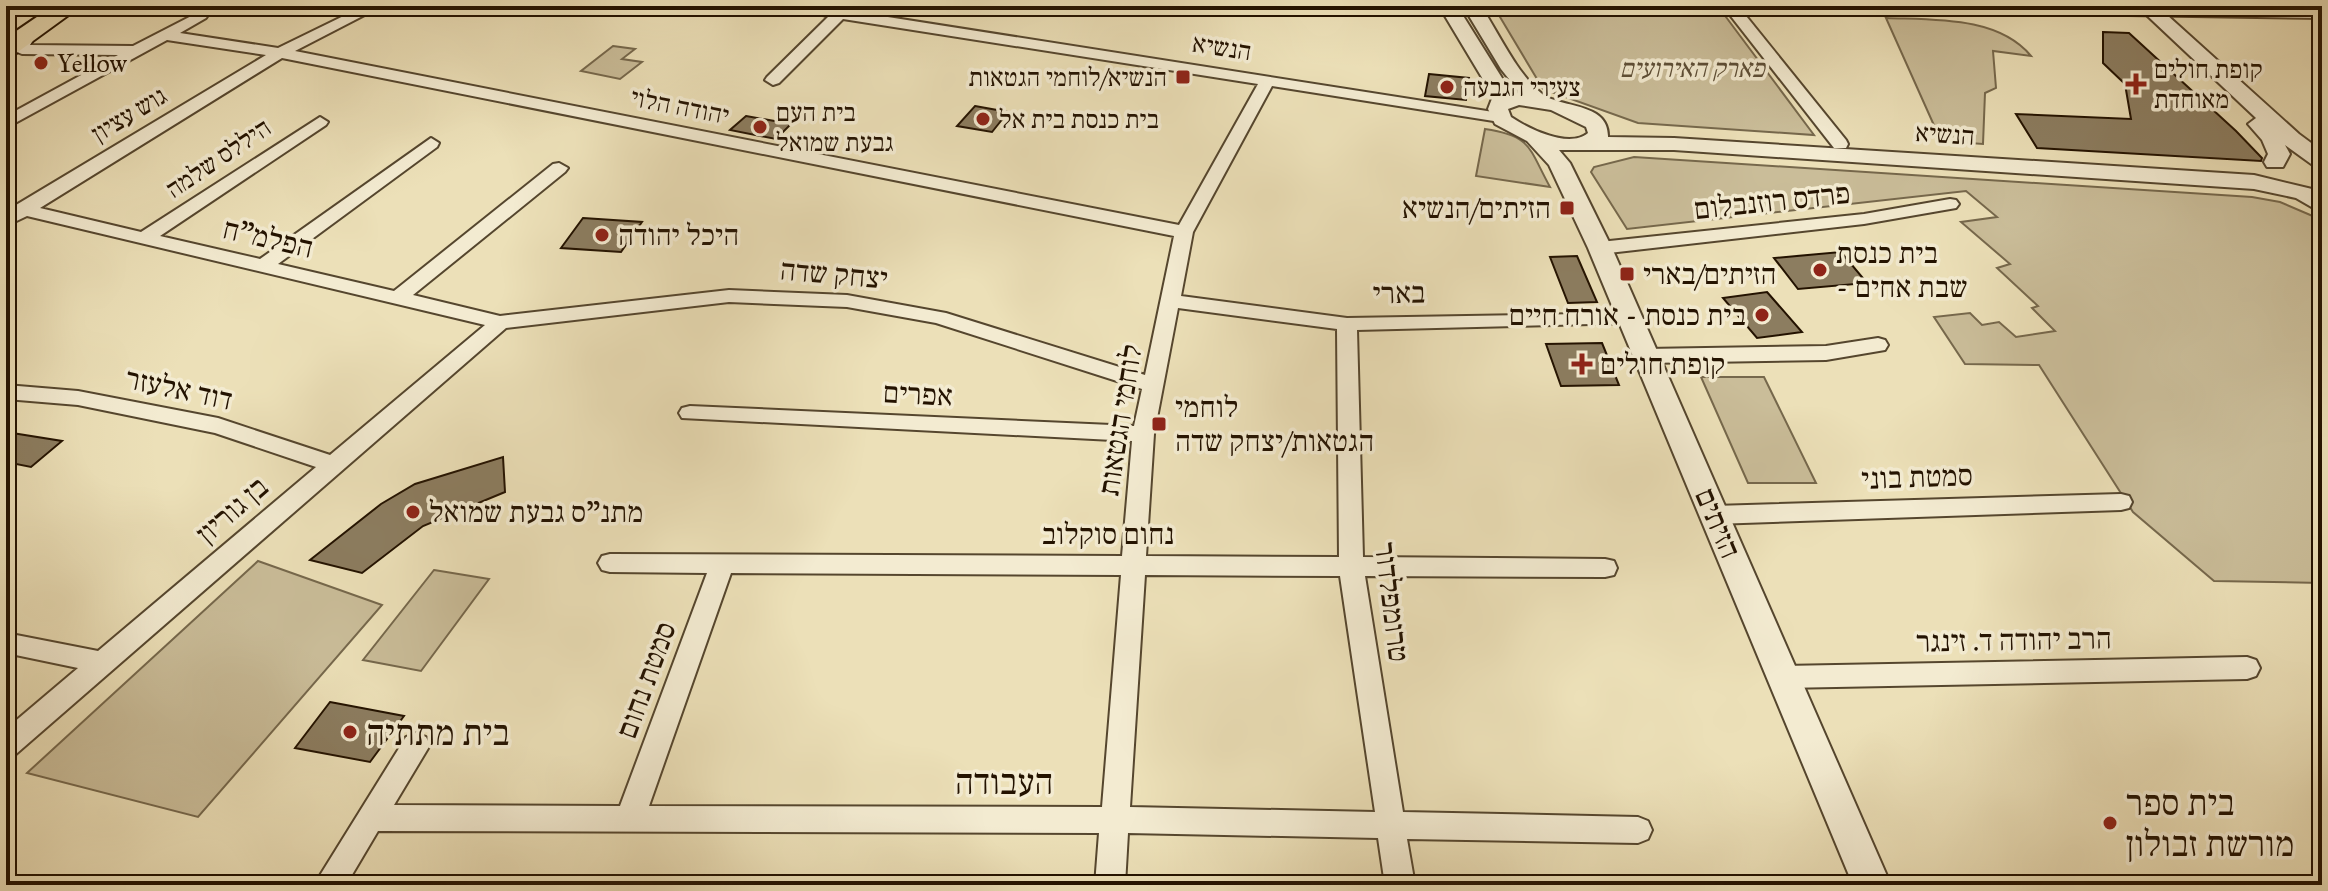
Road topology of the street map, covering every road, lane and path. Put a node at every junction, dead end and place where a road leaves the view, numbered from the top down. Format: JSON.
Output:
{"nodes":[{"id":1,"x":14,"y":6,"type":"edge"},
{"id":2,"x":69,"y":6,"type":"edge"},
{"id":3,"x":375,"y":6,"type":"edge"},
{"id":4,"x":790,"y":6,"type":"edge"},
{"id":5,"x":1448,"y":6,"type":"edge"},
{"id":6,"x":1472,"y":6,"type":"edge"},
{"id":7,"x":1730,"y":6,"type":"edge"},
{"id":8,"x":2140,"y":9,"type":"edge"},
{"id":9,"x":6,"y":11,"type":"edge"},
{"id":10,"x":840,"y":14,"type":"junction"},
{"id":11,"x":2322,"y":14,"type":"edge"},
{"id":12,"x":201,"y":15,"type":"dead end"},
{"id":13,"x":32,"y":31,"type":"junction"},
{"id":14,"x":174,"y":36,"type":"junction"},
{"id":15,"x":143,"y":47,"type":"junction"},
{"id":16,"x":6,"y":49,"type":"edge"},
{"id":17,"x":280,"y":53,"type":"junction"},
{"id":18,"x":773,"y":80,"type":"dead end"},
{"id":19,"x":1266,"y":83,"type":"junction"},
{"id":20,"x":1536,"y":100,"type":"junction"},
{"id":21,"x":1501,"y":111,"type":"junction"},
{"id":22,"x":320,"y":122,"type":"dead end"},
{"id":23,"x":6,"y":123,"type":"edge"},
{"id":24,"x":431,"y":143,"type":"dead end"},
{"id":25,"x":1578,"y":144,"type":"junction"},
{"id":26,"x":1840,"y":144,"type":"junction"},
{"id":27,"x":2322,"y":163,"type":"edge"},
{"id":28,"x":2273,"y":165,"type":"junction"},
{"id":29,"x":559,"y":168,"type":"dead end"},
{"id":30,"x":2311,"y":198,"type":"edge"},
{"id":31,"x":1950,"y":204,"type":"dead end"},
{"id":32,"x":14,"y":215,"type":"edge"},
{"id":33,"x":1184,"y":232,"type":"junction"},
{"id":34,"x":144,"y":238,"type":"junction"},
{"id":35,"x":1600,"y":248,"type":"junction"},
{"id":36,"x":263,"y":266,"type":"junction"},
{"id":37,"x":397,"y":298,"type":"junction"},
{"id":38,"x":1170,"y":301,"type":"junction"},
{"id":39,"x":1630,"y":317,"type":"junction"},
{"id":40,"x":500,"y":322,"type":"junction"},
{"id":41,"x":1347,"y":324,"type":"junction"},
{"id":42,"x":1878,"y":345,"type":"dead end"},
{"id":43,"x":1646,"y":356,"type":"junction"},
{"id":44,"x":1153,"y":385,"type":"junction"},
{"id":45,"x":6,"y":392,"type":"edge"},
{"id":46,"x":690,"y":413,"type":"dead end"},
{"id":47,"x":1143,"y":434,"type":"junction"},
{"id":48,"x":334,"y":465,"type":"junction"},
{"id":49,"x":2121,"y":502,"type":"dead end"},
{"id":50,"x":1714,"y":515,"type":"junction"},
{"id":51,"x":610,"y":563,"type":"dead end"},
{"id":52,"x":722,"y":564,"type":"junction"},
{"id":53,"x":1132,"y":566,"type":"junction"},
{"id":54,"x":1351,"y":567,"type":"junction"},
{"id":55,"x":1605,"y":568,"type":"dead end"},
{"id":56,"x":6,"y":643,"type":"edge"},
{"id":57,"x":103,"y":663,"type":"junction"},
{"id":58,"x":2247,"y":668,"type":"dead end"},
{"id":59,"x":1783,"y":677,"type":"junction"},
{"id":60,"x":416,"y":745,"type":"dead end"},
{"id":61,"x":6,"y":746,"type":"edge"},
{"id":62,"x":370,"y":818,"type":"junction"},
{"id":63,"x":630,"y":818,"type":"junction"},
{"id":64,"x":1112,"y":820,"type":"junction"},
{"id":65,"x":1393,"y":824,"type":"junction"},
{"id":66,"x":1638,"y":830,"type":"dead end"},
{"id":67,"x":329,"y":885,"type":"edge"},
{"id":68,"x":1110,"y":885,"type":"edge"},
{"id":69,"x":1400,"y":885,"type":"edge"},
{"id":70,"x":1872,"y":885,"type":"edge"}],
"edges":[{"from":1,"to":9,"type":"highway"},
{"from":2,"to":13,"type":"highway"},
{"from":3,"to":17,"type":"street","name":"גוש עציון"},
{"from":4,"to":10,"type":"street","name":"הנשיא"},
{"from":5,"to":21,"type":"street"},
{"from":6,"to":20,"type":"street"},
{"from":7,"to":26,"type":"street"},
{"from":8,"to":11,"type":"street"},
{"from":8,"to":27,"type":"street"},
{"from":8,"to":28,"type":"street"},
{"from":10,"to":18,"type":"street"},
{"from":10,"to":19,"type":"street","name":"הנשיא"},
{"from":12,"to":14,"type":"street"},
{"from":13,"to":15,"type":"street"},
{"from":13,"to":16,"type":"highway"},
{"from":14,"to":15,"type":"street"},
{"from":14,"to":17,"type":"street","name":"יהודה הלוי"},
{"from":15,"to":23,"type":"street"},
{"from":17,"to":32,"type":"street","name":"גוש עציון"},
{"from":17,"to":33,"type":"street","name":"יהודה הלוי"},
{"from":19,"to":21,"type":"street","name":"הנשיא"},
{"from":19,"to":33,"type":"street","name":"לוחמי הגטאות"},
{"from":20,"to":21,"type":"street"},
{"from":20,"to":25,"type":"street"},
{"from":21,"to":25,"type":"street","name":"הזיתים"},
{"from":22,"to":34,"type":"street","name":"היללס שלמה"},
{"from":24,"to":36,"type":"street"},
{"from":25,"to":26,"type":"street","name":"הנשיא"},
{"from":25,"to":30,"type":"street","name":"הנשיא"},
{"from":25,"to":35,"type":"street","name":"הזיתים"},
{"from":26,"to":28,"type":"street","name":"הנשיא"},
{"from":27,"to":28,"type":"street","name":"הנשיא"},
{"from":28,"to":30,"type":"street"},
{"from":29,"to":37,"type":"street"},
{"from":31,"to":35,"type":"street","name":"פרדס רוזנבלום"},
{"from":32,"to":34,"type":"street","name":"הפלמ\"ח"},
{"from":33,"to":38,"type":"street","name":"לוחמי הגטאות"},
{"from":34,"to":36,"type":"street","name":"הפלמ\"ח"},
{"from":35,"to":39,"type":"street","name":"הזיתים"},
{"from":36,"to":37,"type":"street","name":"הפלמ\"ח"},
{"from":37,"to":40,"type":"street","name":"הפלמ\"ח"},
{"from":38,"to":41,"type":"street","name":"בארי"},
{"from":38,"to":44,"type":"street","name":"לוחמי הגטאות"},
{"from":39,"to":41,"type":"street","name":"בארי"},
{"from":39,"to":43,"type":"street","name":"הזיתים"},
{"from":40,"to":44,"type":"street","name":"יצחק שדה"},
{"from":40,"to":48,"type":"street","name":"בן גוריון"},
{"from":41,"to":54,"type":"street","name":"טרומפלדור"},
{"from":42,"to":43,"type":"street"},
{"from":43,"to":50,"type":"street","name":"הזיתים"},
{"from":44,"to":47,"type":"street","name":"לוחמי הגטאות"},
{"from":45,"to":48,"type":"street","name":"דוד אלעזר"},
{"from":46,"to":47,"type":"street","name":"אפרים"},
{"from":47,"to":53,"type":"street","name":"לוחמי הגטאות"},
{"from":48,"to":57,"type":"street","name":"בן גוריון"},
{"from":49,"to":50,"type":"street","name":"סמטת בוני"},
{"from":50,"to":59,"type":"street","name":"הזיתים"},
{"from":51,"to":52,"type":"street","name":"נחום סוקלוב"},
{"from":52,"to":53,"type":"street","name":"נחום סוקלוב"},
{"from":52,"to":63,"type":"street","name":"סמטת נחום"},
{"from":53,"to":54,"type":"street","name":"נחום סוקלוב"},
{"from":53,"to":64,"type":"street","name":"לוחמי הגטאות"},
{"from":54,"to":55,"type":"street","name":"נחום סוקלוב"},
{"from":54,"to":65,"type":"street","name":"טרומפלדור"},
{"from":56,"to":57,"type":"street"},
{"from":57,"to":61,"type":"street","name":"בן גוריון"},
{"from":58,"to":59,"type":"street","name":"הרב יהודה ד. זינגר"},
{"from":59,"to":70,"type":"street","name":"הזיתים"},
{"from":60,"to":62,"type":"street"},
{"from":62,"to":63,"type":"street","name":"העבודה"},
{"from":62,"to":67,"type":"street"},
{"from":63,"to":64,"type":"street","name":"העבודה"},
{"from":64,"to":65,"type":"street","name":"העבודה"},
{"from":64,"to":68,"type":"street","name":"לוחמי הגטאות"},
{"from":65,"to":66,"type":"street","name":"העבודה"},
{"from":65,"to":69,"type":"street","name":"טרומפלדור"}]}
